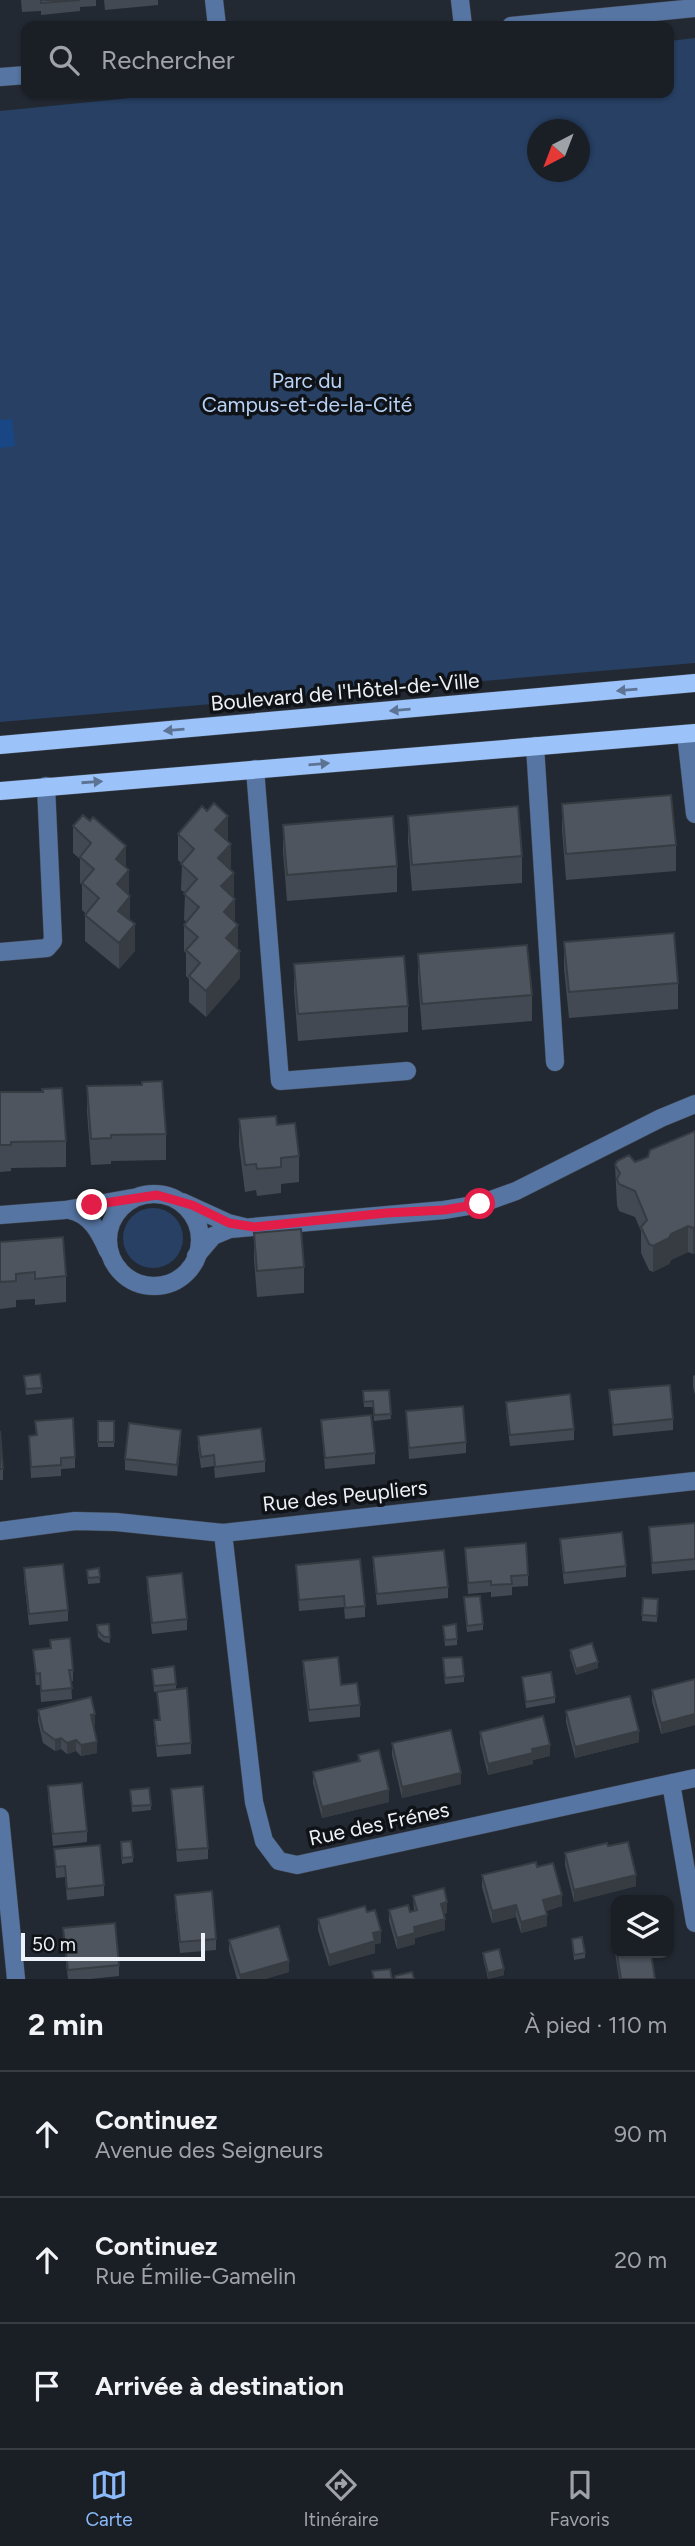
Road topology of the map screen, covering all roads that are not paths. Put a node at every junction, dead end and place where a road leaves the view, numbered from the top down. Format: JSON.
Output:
{"nodes":[{"id":1,"x":214,"y":0,"type":"edge"},
{"id":2,"x":460,"y":0,"type":"edge"},
{"id":3,"x":695,"y":8,"type":"edge"},
{"id":4,"x":216,"y":21,"type":"edge"},
{"id":5,"x":462,"y":21,"type":"edge"},
{"id":6,"x":562,"y":21,"type":"edge"},
{"id":7,"x":21,"y":75,"type":"edge"},
{"id":8,"x":0,"y":77,"type":"edge"},
{"id":9,"x":695,"y":683,"type":"edge"},
{"id":10,"x":691,"y":733,"type":"edge"},
{"id":11,"x":0,"y":745,"type":"edge"},
{"id":12,"x":535,"y":746,"type":"junction"},
{"id":13,"x":255,"y":769,"type":"junction"},
{"id":14,"x":46,"y":786,"type":"junction"},
{"id":15,"x":0,"y":791,"type":"edge"},
{"id":16,"x":695,"y":814,"type":"edge"},
{"id":17,"x":0,"y":952,"type":"edge"},
{"id":18,"x":555,"y":1062,"type":"dead end"},
{"id":19,"x":407,"y":1071,"type":"dead end"},
{"id":20,"x":695,"y":1104,"type":"edge"},
{"id":21,"x":142,"y":1196,"type":"junction"},
{"id":22,"x":172,"y":1198,"type":"junction"},
{"id":23,"x":65,"y":1210,"type":"junction"},
{"id":24,"x":0,"y":1215,"type":"edge"},
{"id":25,"x":254,"y":1227,"type":"junction"},
{"id":26,"x":110,"y":1255,"type":"junction"},
{"id":27,"x":196,"y":1256,"type":"junction"},
{"id":28,"x":695,"y":1481,"type":"edge"},
{"id":29,"x":0,"y":1531,"type":"edge"},
{"id":30,"x":223,"y":1533,"type":"junction"},
{"id":31,"x":695,"y":1778,"type":"edge"},
{"id":32,"x":671,"y":1783,"type":"junction"},
{"id":33,"x":0,"y":1817,"type":"edge"},
{"id":34,"x":695,"y":1923,"type":"edge"},
{"id":35,"x":16,"y":1979,"type":"edge"}],
"edges":[{"from":1,"to":4,"type":"street"},
{"from":2,"to":5,"type":"street"},
{"from":3,"to":6,"type":"street"},
{"from":7,"to":8,"type":"street"},
{"from":9,"to":11,"type":"main road","name":"Boulevard de l'Hôtel-de-Ville","one_way":true},
{"from":10,"to":12,"type":"main road"},
{"from":10,"to":16,"type":"street"},
{"from":13,"to":12,"type":"main road","one_way":true},
{"from":12,"to":18,"type":"street"},
{"from":14,"to":13,"type":"main road","one_way":true},
{"from":13,"to":19,"type":"street"},
{"from":14,"to":15,"type":"main road"},
{"from":14,"to":17,"type":"street"},
{"from":20,"to":25,"type":"street"},
{"from":21,"to":22,"type":"street"},
{"from":21,"to":23,"type":"street"},
{"from":21,"to":26,"type":"street"},
{"from":22,"to":25,"type":"street"},
{"from":22,"to":27,"type":"street"},
{"from":23,"to":24,"type":"street"},
{"from":23,"to":26,"type":"street"},
{"from":25,"to":27,"type":"street"},
{"from":26,"to":27,"type":"street"},
{"from":28,"to":30,"type":"street","name":"Rue des Peupliers"},
{"from":29,"to":30,"type":"street","name":"Rue des Peupliers"},
{"from":30,"to":32,"type":"street","name":"Rue des Frénes"},
{"from":31,"to":32,"type":"street","name":"Rue des Frénes"},
{"from":32,"to":34,"type":"street"},
{"from":33,"to":35,"type":"street"}]}
